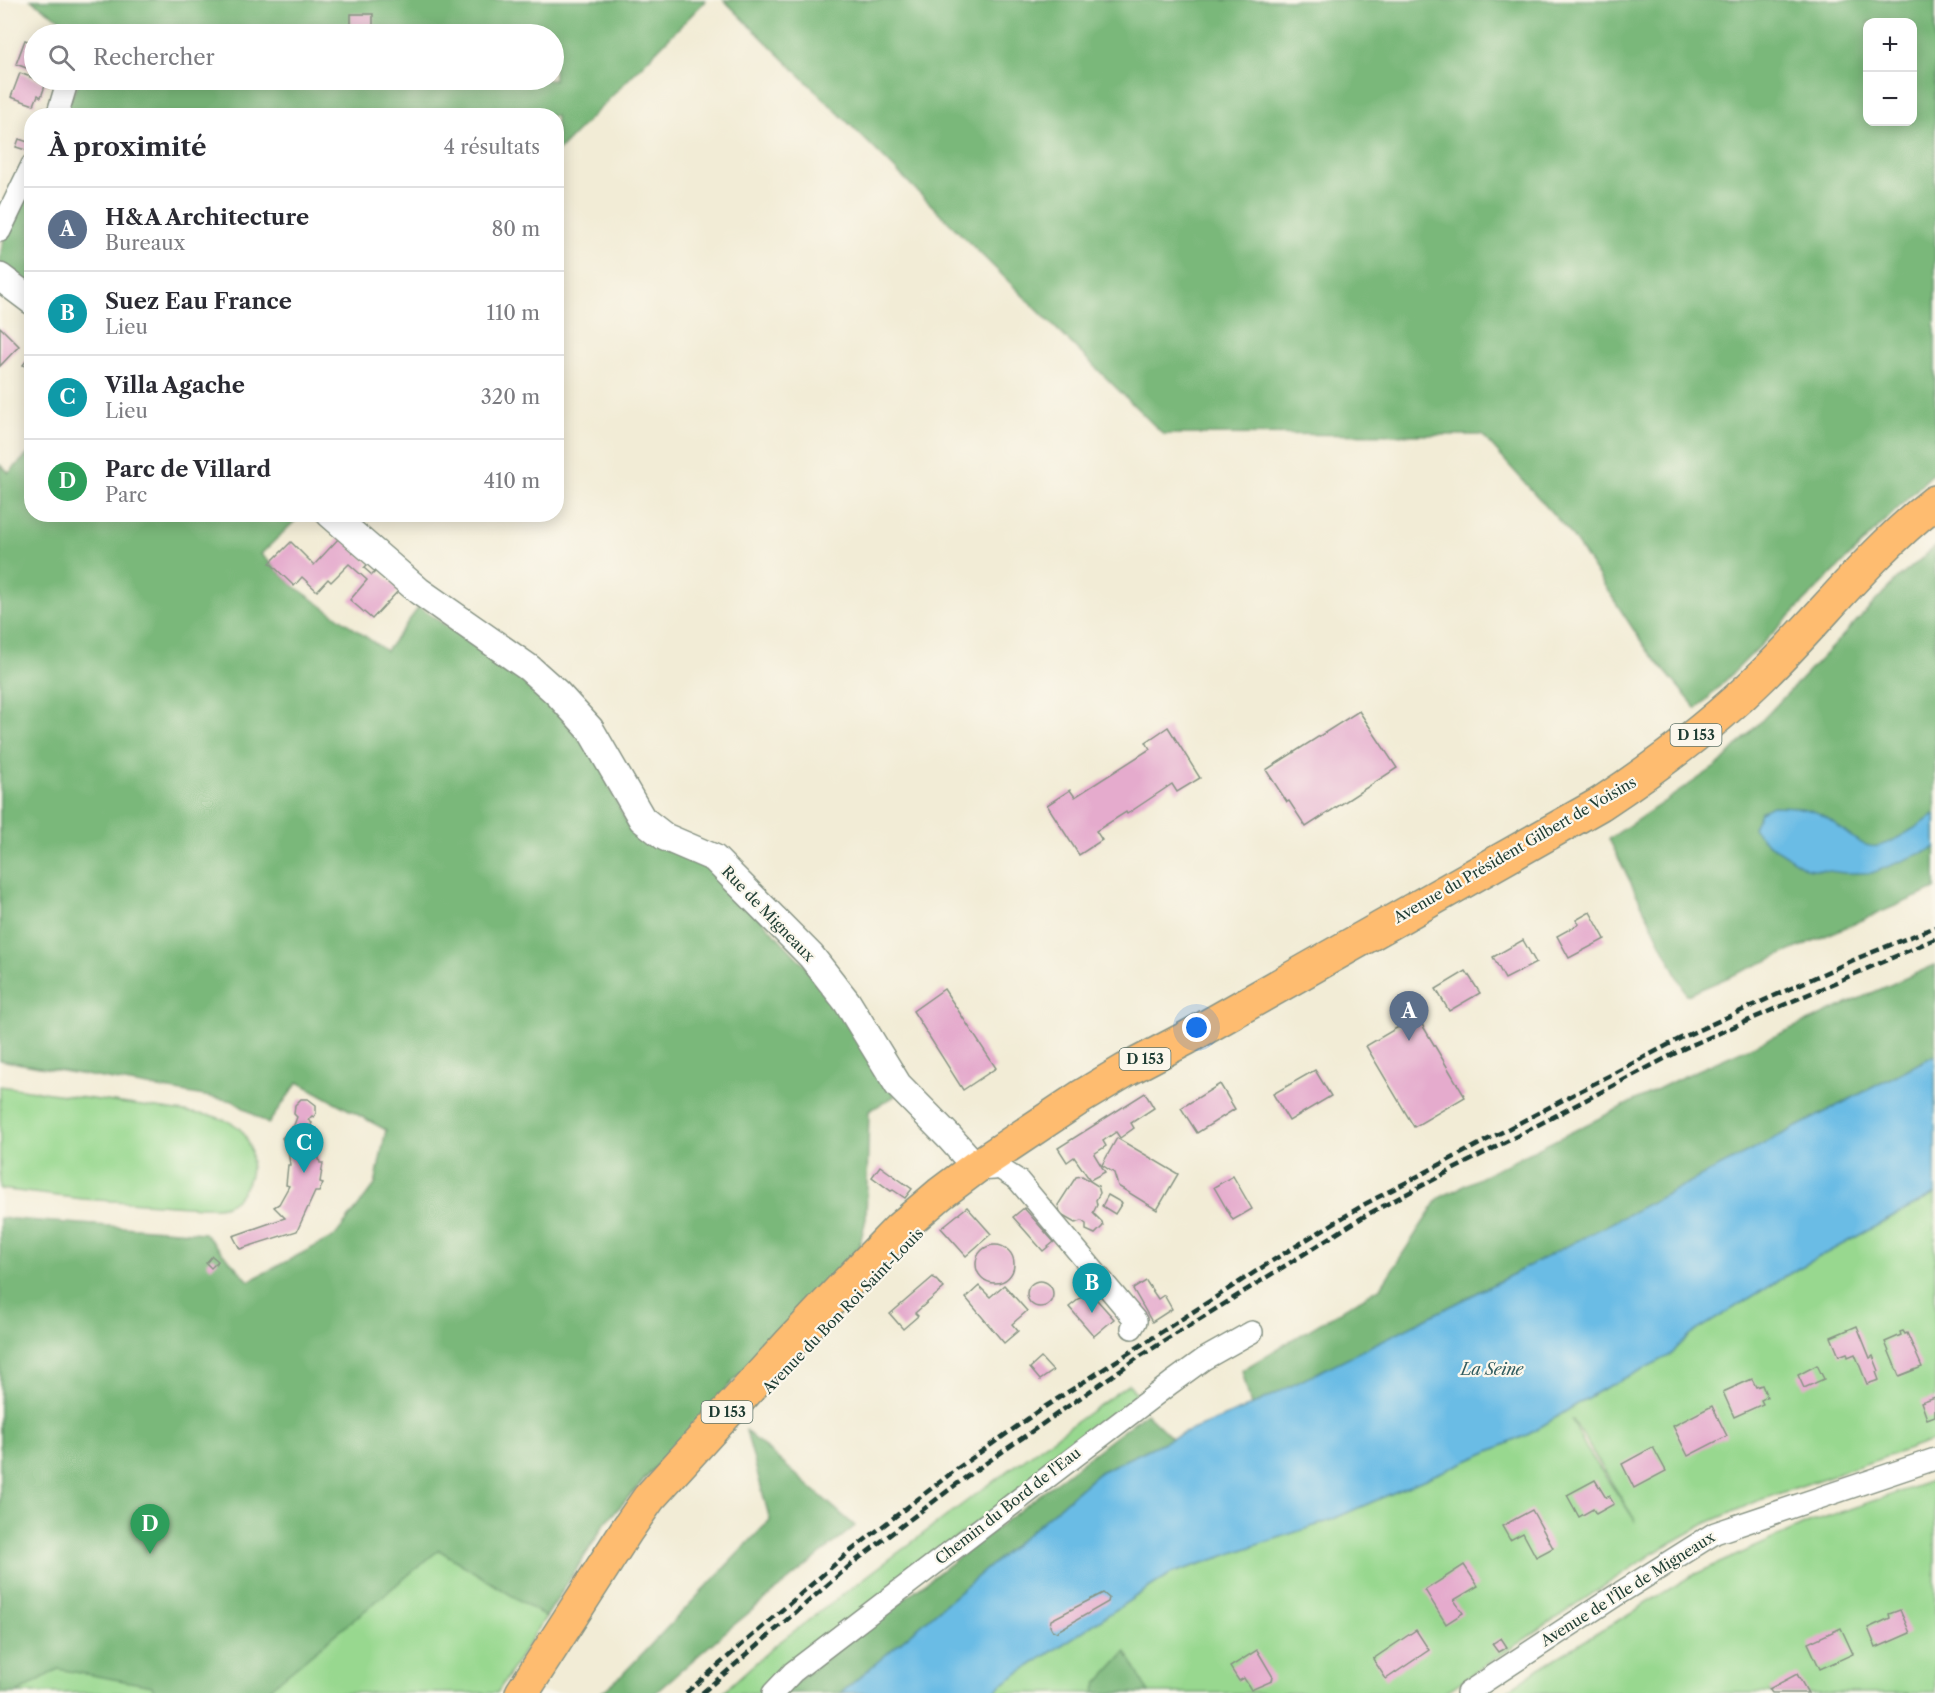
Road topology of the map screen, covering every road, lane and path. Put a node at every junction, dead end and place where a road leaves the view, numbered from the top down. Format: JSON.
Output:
{"nodes":[{"id":1,"x":64,"y":90,"type":"edge"},
{"id":2,"x":59,"y":108,"type":"edge"},
{"id":3,"x":24,"y":182,"type":"edge"},
{"id":4,"x":0,"y":231,"type":"edge"},
{"id":5,"x":0,"y":277,"type":"edge"},
{"id":6,"x":24,"y":295,"type":"edge"},
{"id":7,"x":1935,"y":502,"type":"edge"},
{"id":8,"x":339,"y":522,"type":"edge"},
{"id":9,"x":986,"y":1167,"type":"junction"},
{"id":10,"x":1132,"y":1328,"type":"dead end"},
{"id":11,"x":1252,"y":1332,"type":"dead end"},
{"id":12,"x":1935,"y":1458,"type":"edge"},
{"id":13,"x":523,"y":1693,"type":"edge"},
{"id":14,"x":773,"y":1693,"type":"edge"},
{"id":15,"x":1467,"y":1693,"type":"edge"}],
"edges":[{"from":1,"to":2,"type":"street"},
{"from":3,"to":4,"type":"street"},
{"from":5,"to":6,"type":"street"},
{"from":7,"to":9,"type":"main road","name":"Avenue du Président Gilbert de Voisins","number":"D 153"},
{"from":8,"to":9,"type":"street","name":"Rue de Migneaux"},
{"from":9,"to":10,"type":"street"},
{"from":9,"to":13,"type":"main road","name":"Avenue du Bon Roi Saint-Louis","number":"D 153"},
{"from":11,"to":14,"type":"street","name":"Chemin du Bord de l'Eau"},
{"from":12,"to":15,"type":"street","name":"Avenue de l'Île de Migneaux"}]}
